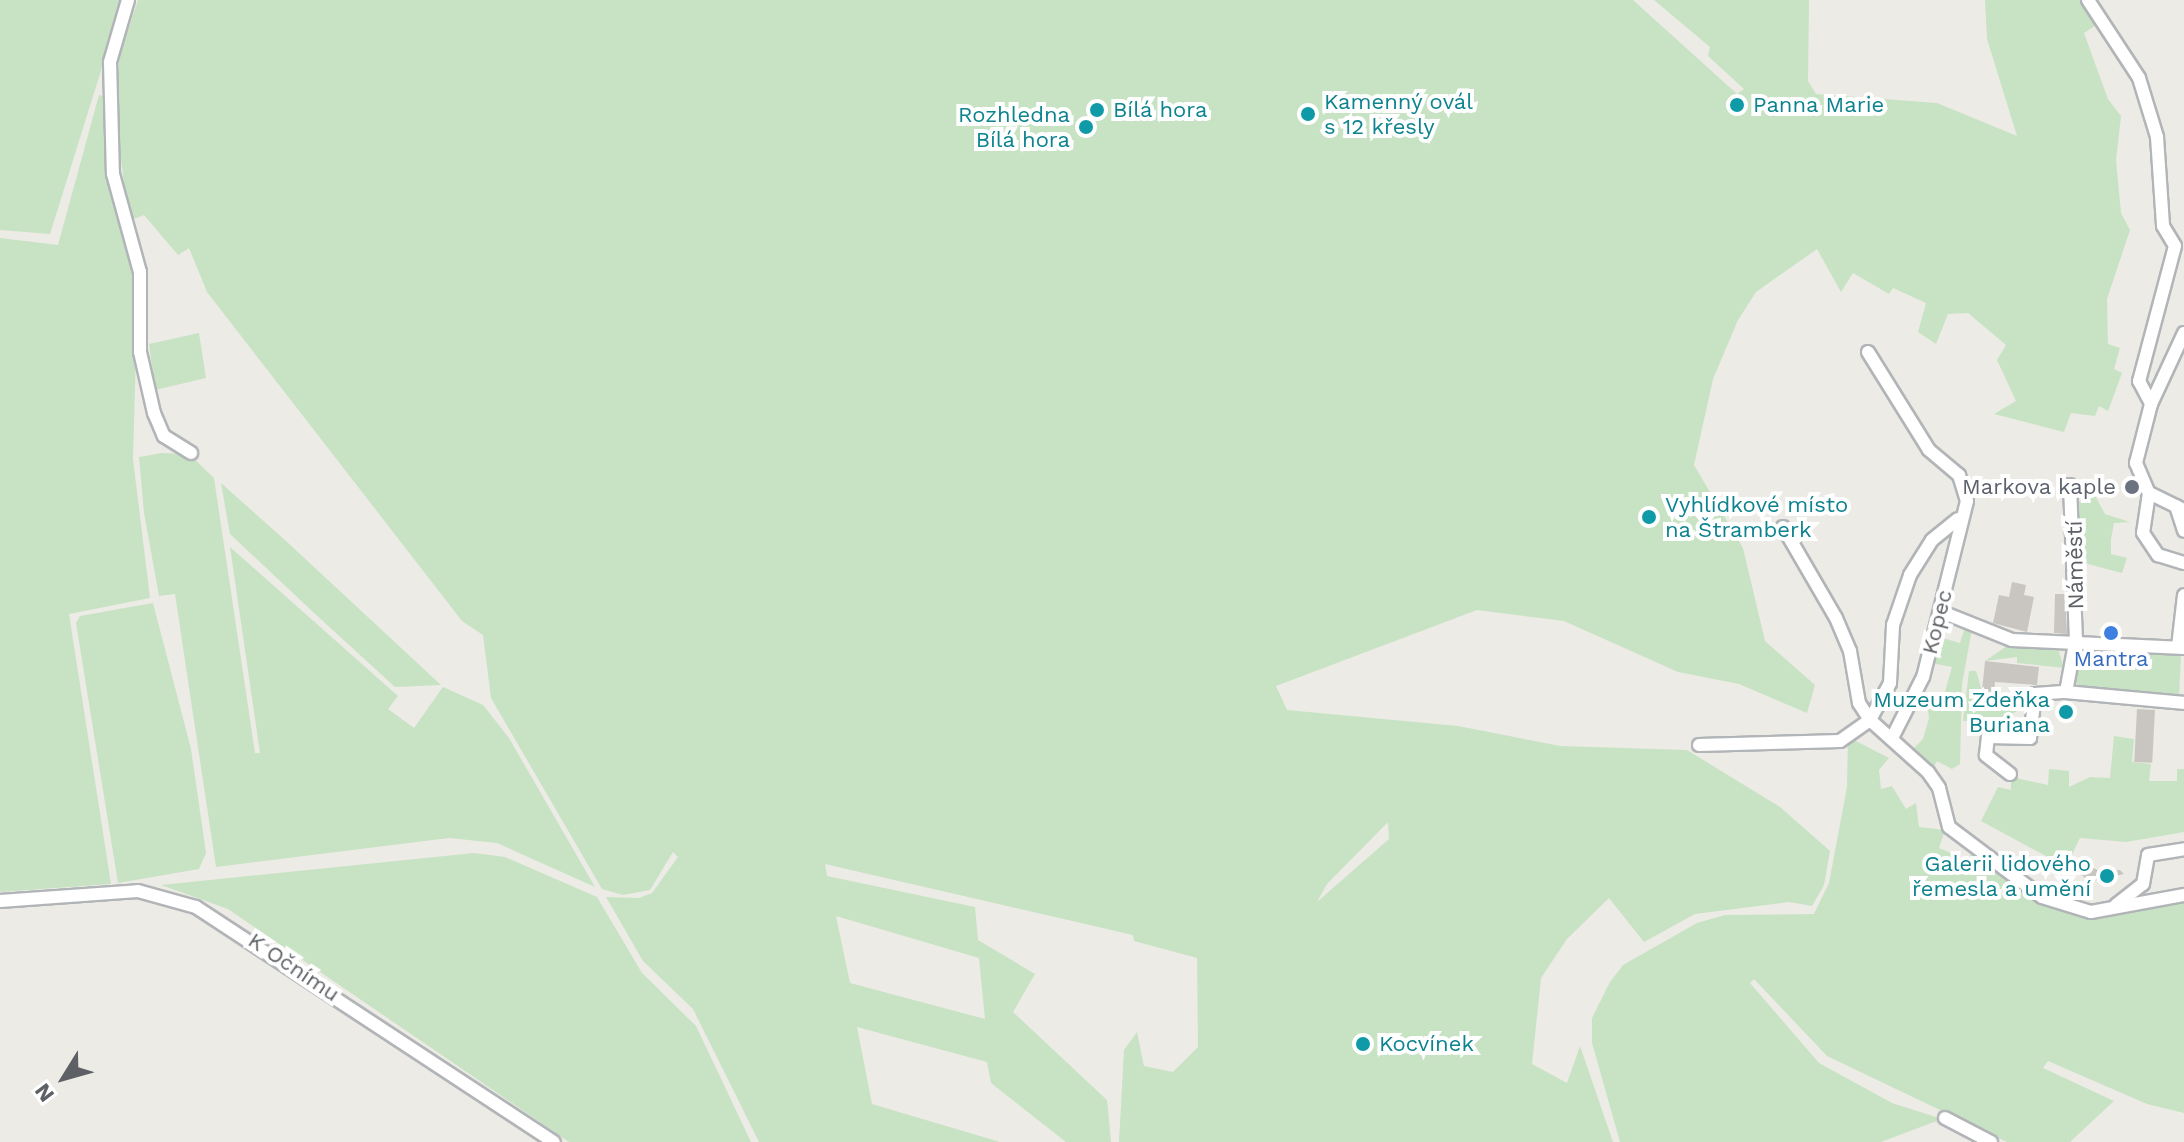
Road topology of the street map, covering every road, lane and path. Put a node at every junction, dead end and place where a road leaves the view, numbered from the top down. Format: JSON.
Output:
{"nodes":[{"id":1,"x":128,"y":0,"type":"edge"},
{"id":2,"x":2088,"y":0,"type":"edge"},
{"id":3,"x":2184,"y":232,"type":"edge"},
{"id":4,"x":2175,"y":246,"type":"junction"},
{"id":5,"x":2184,"y":333,"type":"edge"},
{"id":6,"x":2181,"y":350,"type":"edge"},
{"id":7,"x":1868,"y":352,"type":"dead end"},
{"id":8,"x":2151,"y":404,"type":"junction"},
{"id":9,"x":191,"y":453,"type":"dead end"},
{"id":10,"x":2070,"y":485,"type":"dead end"},
{"id":11,"x":2149,"y":493,"type":"junction"},
{"id":12,"x":2180,"y":508,"type":"edge"},
{"id":13,"x":1958,"y":519,"type":"junction"},
{"id":14,"x":1783,"y":527,"type":"dead end"},
{"id":15,"x":2184,"y":531,"type":"edge"},
{"id":16,"x":2184,"y":563,"type":"edge"},
{"id":17,"x":2184,"y":595,"type":"edge"},
{"id":18,"x":1942,"y":612,"type":"junction"},
{"id":19,"x":2071,"y":643,"type":"junction"},
{"id":20,"x":2181,"y":648,"type":"edge"},
{"id":21,"x":2066,"y":692,"type":"junction"},
{"id":22,"x":2184,"y":703,"type":"edge"},
{"id":23,"x":1870,"y":720,"type":"junction"},
{"id":24,"x":1892,"y":738,"type":"junction"},
{"id":25,"x":1699,"y":745,"type":"dead end"},
{"id":26,"x":2010,"y":774,"type":"dead end"},
{"id":27,"x":2184,"y":849,"type":"edge"},
{"id":28,"x":2184,"y":895,"type":"edge"},
{"id":29,"x":0,"y":901,"type":"edge"},
{"id":30,"x":2110,"y":909,"type":"junction"},
{"id":31,"x":1945,"y":1118,"type":"dead end"},
{"id":32,"x":554,"y":1142,"type":"edge"},
{"id":33,"x":1991,"y":1142,"type":"edge"}],
"edges":[{"from":1,"to":9,"type":"street"},
{"from":2,"to":4,"type":"street"},
{"from":3,"to":4,"type":"street"},
{"from":4,"to":8,"type":"street"},
{"from":5,"to":6,"type":"street"},
{"from":6,"to":8,"type":"street"},
{"from":7,"to":13,"type":"street","name":"Kopec"},
{"from":8,"to":11,"type":"street"},
{"from":10,"to":19,"type":"street","name":"Náměstí"},
{"from":11,"to":12,"type":"street"},
{"from":11,"to":16,"type":"street"},
{"from":12,"to":15,"type":"street"},
{"from":13,"to":18,"type":"street","name":"Kopec"},
{"from":13,"to":23,"type":"street","name":"Kopec"},
{"from":14,"to":23,"type":"street"},
{"from":17,"to":20,"type":"street","name":"Náměstí"},
{"from":18,"to":19,"type":"street","name":"Náměstí"},
{"from":18,"to":24,"type":"street","name":"Kopec"},
{"from":19,"to":20,"type":"street","name":"Náměstí"},
{"from":19,"to":21,"type":"street","name":"Náměstí"},
{"from":21,"to":22,"type":"street"},
{"from":21,"to":26,"type":"street"},
{"from":23,"to":24,"type":"street"},
{"from":23,"to":25,"type":"street","name":"Kopec"},
{"from":24,"to":30,"type":"street"},
{"from":27,"to":30,"type":"street"},
{"from":28,"to":30,"type":"street"},
{"from":29,"to":32,"type":"street","name":"K Očnímu"},
{"from":31,"to":33,"type":"street"}]}
